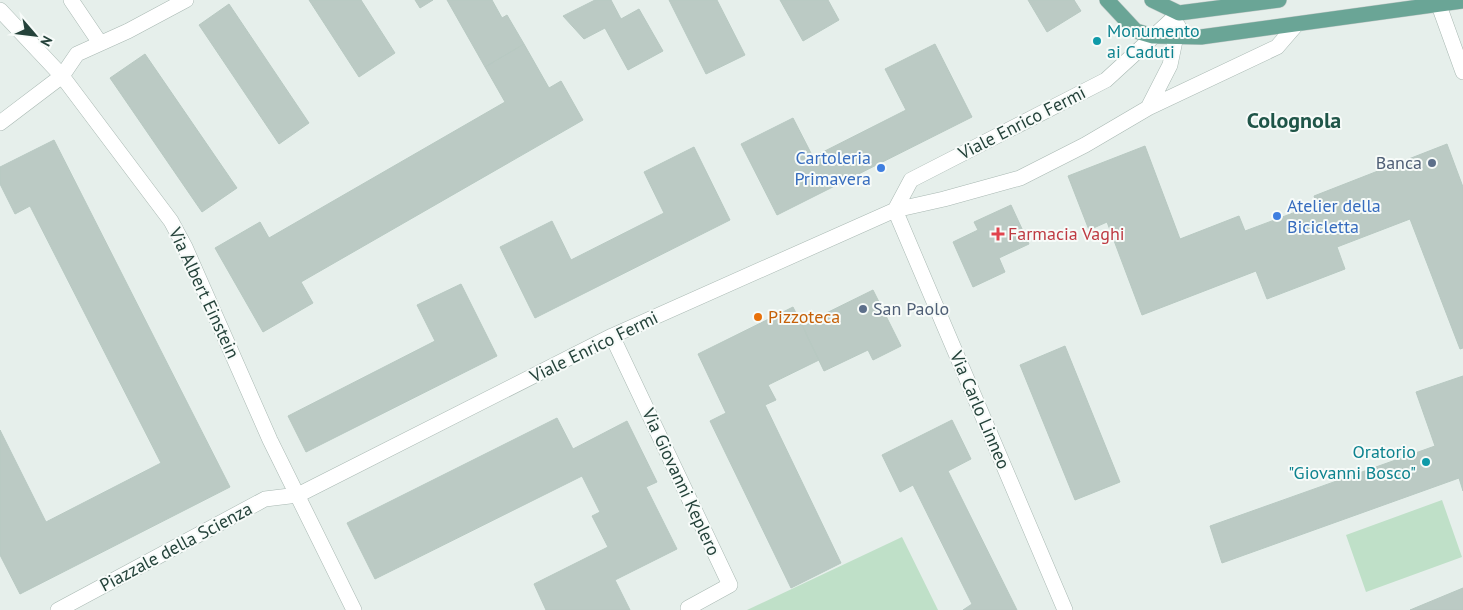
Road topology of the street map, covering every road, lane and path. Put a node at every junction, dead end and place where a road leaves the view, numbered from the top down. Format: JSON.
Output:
{"nodes":[{"id":1,"x":71,"y":0,"type":"edge"},
{"id":2,"x":186,"y":0,"type":"edge"},
{"id":3,"x":1107,"y":0,"type":"edge"},
{"id":4,"x":1152,"y":0,"type":"edge"},
{"id":5,"x":1279,"y":0,"type":"edge"},
{"id":6,"x":1463,"y":1,"type":"edge"},
{"id":7,"x":1437,"y":2,"type":"edge"},
{"id":8,"x":0,"y":10,"type":"edge"},
{"id":9,"x":1179,"y":13,"type":"junction"},
{"id":10,"x":1296,"y":24,"type":"junction"},
{"id":11,"x":1153,"y":36,"type":"junction"},
{"id":12,"x":1176,"y":37,"type":"junction"},
{"id":13,"x":100,"y":43,"type":"junction"},
{"id":14,"x":1463,"y":72,"type":"edge"},
{"id":15,"x":62,"y":76,"type":"junction"},
{"id":16,"x":1148,"y":108,"type":"junction"},
{"id":17,"x":0,"y":123,"type":"edge"},
{"id":18,"x":895,"y":210,"type":"junction"},
{"id":19,"x":612,"y":336,"type":"junction"},
{"id":20,"x":298,"y":495,"type":"junction"},
{"id":21,"x":688,"y":608,"type":"dead end"},
{"id":22,"x":58,"y":610,"type":"edge"},
{"id":23,"x":354,"y":610,"type":"edge"},
{"id":24,"x":1065,"y":610,"type":"edge"}],
"edges":[{"from":1,"to":13,"type":"street"},
{"from":2,"to":13,"type":"street"},
{"from":3,"to":11,"type":"main road"},
{"from":4,"to":9,"type":"main road"},
{"from":5,"to":9,"type":"main road"},
{"from":6,"to":7,"type":"main road"},
{"from":7,"to":10,"type":"main road"},
{"from":7,"to":14,"type":"street"},
{"from":8,"to":15,"type":"street","name":"Via Albert Einstein"},
{"from":9,"to":11,"type":"street","name":"Viale Enrico Fermi"},
{"from":9,"to":12,"type":"street"},
{"from":10,"to":12,"type":"main road"},
{"from":10,"to":16,"type":"street","name":"Viale Enrico Fermi"},
{"from":11,"to":12,"type":"main road"},
{"from":11,"to":18,"type":"street","name":"Viale Enrico Fermi"},
{"from":12,"to":16,"type":"street"},
{"from":13,"to":15,"type":"street"},
{"from":15,"to":17,"type":"street"},
{"from":15,"to":20,"type":"street","name":"Via Albert Einstein"},
{"from":16,"to":18,"type":"street","name":"Viale Enrico Fermi"},
{"from":18,"to":19,"type":"street","name":"Viale Enrico Fermi"},
{"from":18,"to":24,"type":"street","name":"Via Carlo Linneo"},
{"from":19,"to":20,"type":"street","name":"Viale Enrico Fermi"},
{"from":19,"to":21,"type":"street","name":"Via Giovanni Keplero"},
{"from":20,"to":22,"type":"street","name":"Piazzale della Scienza"},
{"from":20,"to":23,"type":"street","name":"Via Albert Einstein"}]}
